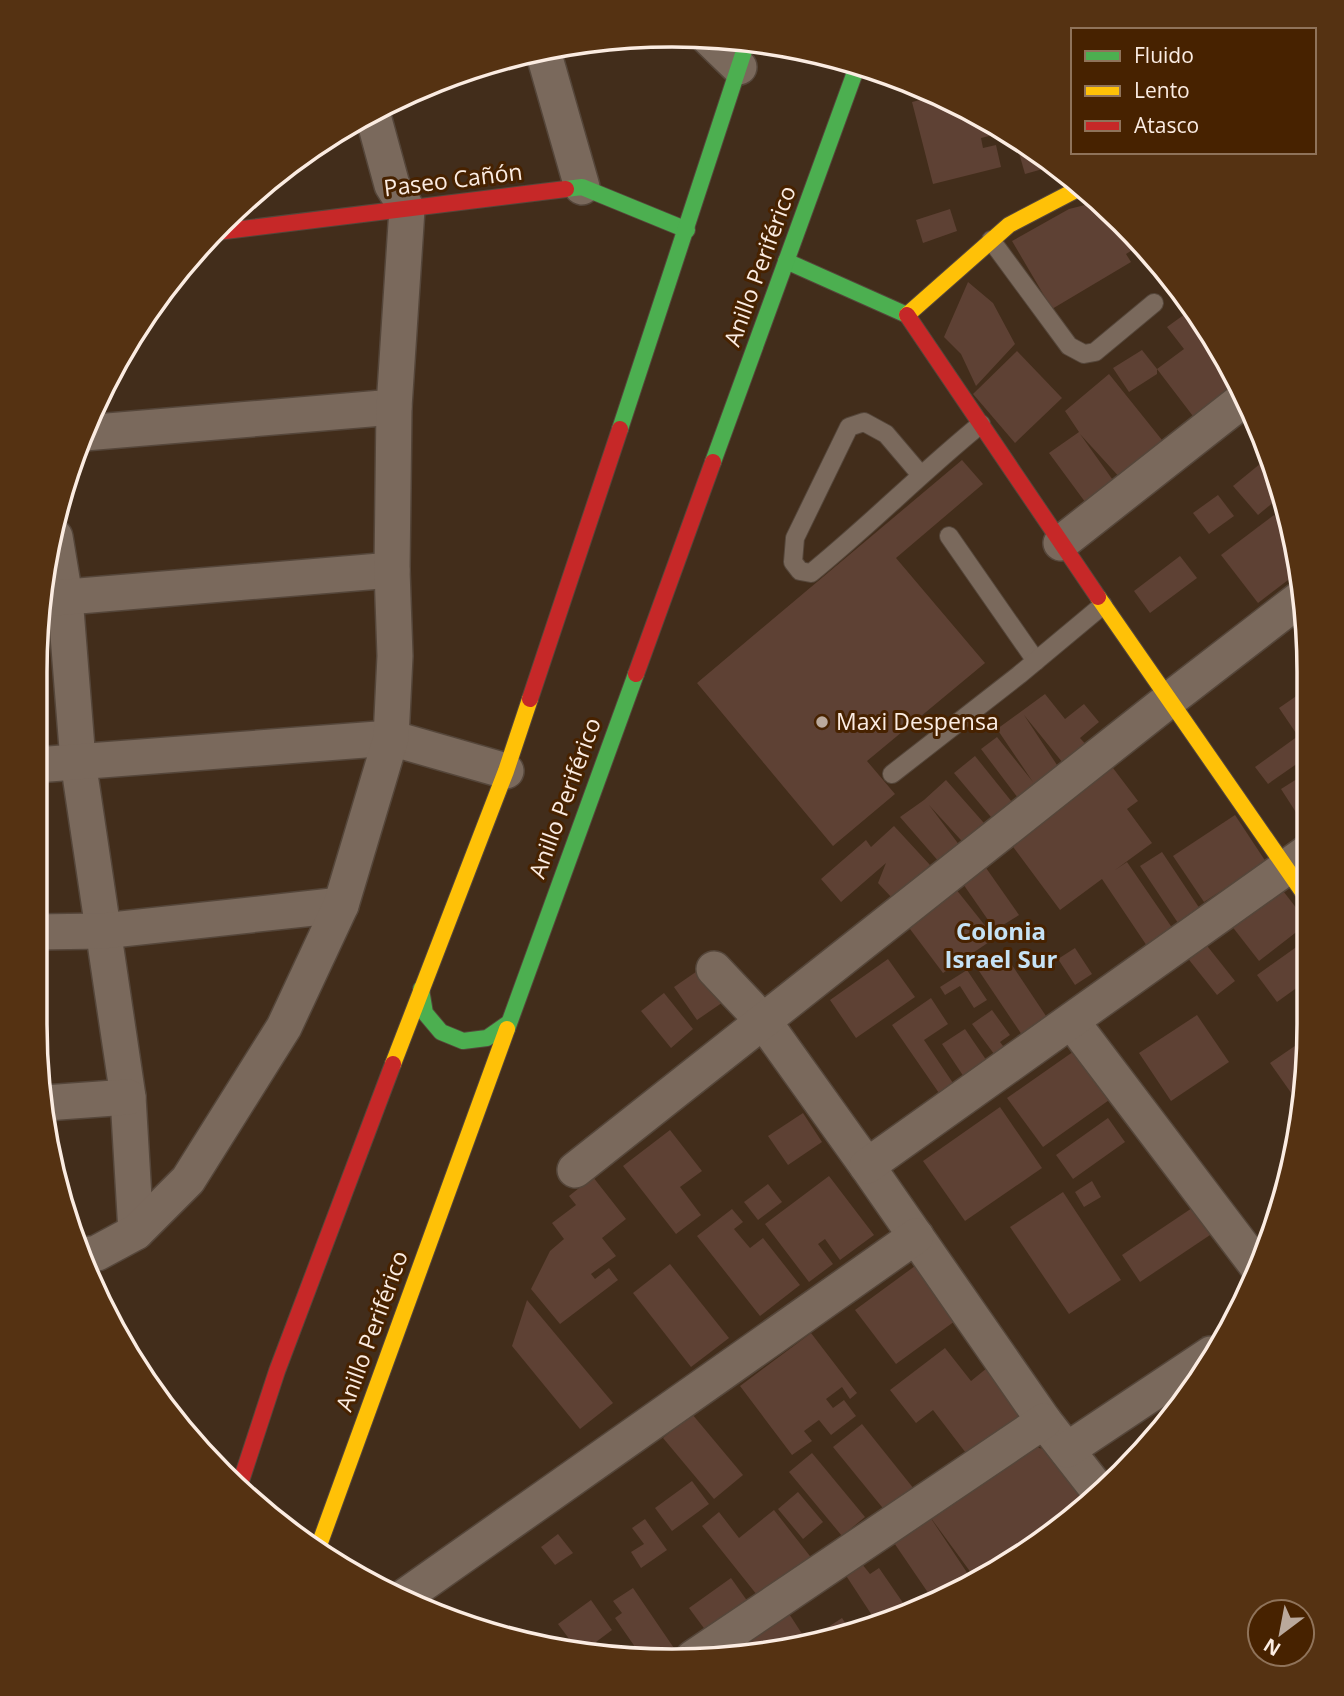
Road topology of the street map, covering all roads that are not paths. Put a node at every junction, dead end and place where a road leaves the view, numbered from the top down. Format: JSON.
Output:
{"nodes":[{"id":1,"x":743,"y":54,"type":"edge"},
{"id":2,"x":546,"y":60,"type":"edge"},
{"id":3,"x":854,"y":75,"type":"edge"},
{"id":4,"x":375,"y":123,"type":"edge"},
{"id":5,"x":582,"y":187,"type":"junction"},
{"id":6,"x":1072,"y":192,"type":"edge"},
{"id":7,"x":407,"y":209,"type":"junction"},
{"id":8,"x":687,"y":230,"type":"junction"},
{"id":9,"x":229,"y":231,"type":"edge"},
{"id":10,"x":991,"y":240,"type":"junction"},
{"id":11,"x":786,"y":261,"type":"junction"},
{"id":12,"x":1154,"y":303,"type":"dead end"},
{"id":13,"x":907,"y":315,"type":"junction"},
{"id":14,"x":1236,"y":405,"type":"edge"},
{"id":15,"x":394,"y":407,"type":"junction"},
{"id":16,"x":981,"y":424,"type":"junction"},
{"id":17,"x":95,"y":432,"type":"edge"},
{"id":18,"x":920,"y":474,"type":"junction"},
{"id":19,"x":949,"y":536,"type":"dead end"},
{"id":20,"x":1060,"y":543,"type":"junction"},
{"id":21,"x":392,"y":570,"type":"junction"},
{"id":22,"x":54,"y":598,"type":"edge"},
{"id":23,"x":1103,"y":605,"type":"junction"},
{"id":24,"x":1292,"y":605,"type":"edge"},
{"id":25,"x":1036,"y":661,"type":"junction"},
{"id":26,"x":1169,"y":700,"type":"junction"},
{"id":27,"x":391,"y":738,"type":"junction"},
{"id":28,"x":78,"y":761,"type":"junction"},
{"id":29,"x":47,"y":764,"type":"edge"},
{"id":30,"x":506,"y":771,"type":"junction"},
{"id":31,"x":892,"y":774,"type":"dead end"},
{"id":32,"x":1297,"y":860,"type":"edge"},
{"id":33,"x":341,"y":905,"type":"junction"},
{"id":34,"x":103,"y":931,"type":"junction"},
{"id":35,"x":47,"y":932,"type":"edge"},
{"id":36,"x":714,"y":969,"type":"dead end"},
{"id":37,"x":421,"y":989,"type":"junction"},
{"id":38,"x":764,"y":1022,"type":"junction"},
{"id":39,"x":1072,"y":1022,"type":"junction"},
{"id":40,"x":507,"y":1024,"type":"junction"},
{"id":41,"x":128,"y":1097,"type":"junction"},
{"id":42,"x":53,"y":1103,"type":"edge"},
{"id":43,"x":867,"y":1166,"type":"junction"},
{"id":44,"x":575,"y":1170,"type":"dead end"},
{"id":45,"x":136,"y":1232,"type":"junction"},
{"id":46,"x":916,"y":1236,"type":"junction"},
{"id":47,"x":91,"y":1254,"type":"edge"},
{"id":48,"x":1251,"y":1259,"type":"edge"},
{"id":49,"x":1195,"y":1365,"type":"edge"},
{"id":50,"x":1044,"y":1421,"type":"junction"},
{"id":51,"x":1067,"y":1450,"type":"junction"},
{"id":52,"x":242,"y":1478,"type":"edge"},
{"id":53,"x":1094,"y":1485,"type":"edge"},
{"id":54,"x":321,"y":1540,"type":"edge"},
{"id":55,"x":412,"y":1591,"type":"edge"},
{"id":56,"x":709,"y":1647,"type":"edge"}],
"edges":[{"from":1,"to":8,"type":"main road"},
{"from":2,"to":5,"type":"street"},
{"from":3,"to":11,"type":"main road","name":"Anillo Periférico"},
{"from":4,"to":7,"type":"street"},
{"from":5,"to":7,"type":"main road","name":"Paseo Cañón"},
{"from":5,"to":8,"type":"main road","name":"Paseo Cañón"},
{"from":6,"to":10,"type":"main road"},
{"from":7,"to":9,"type":"main road","name":"Paseo Cañón"},
{"from":7,"to":15,"type":"street"},
{"from":8,"to":30,"type":"main road"},
{"from":10,"to":12,"type":"lane"},
{"from":10,"to":13,"type":"main road"},
{"from":11,"to":13,"type":"main road"},
{"from":11,"to":40,"type":"main road","name":"Anillo Periférico"},
{"from":13,"to":16,"type":"main road"},
{"from":14,"to":20,"type":"street"},
{"from":15,"to":17,"type":"street"},
{"from":15,"to":21,"type":"street"},
{"from":16,"to":18,"type":"lane"},
{"from":16,"to":20,"type":"main road"},
{"from":18,"to":18,"type":"lane"},
{"from":19,"to":25,"type":"lane"},
{"from":20,"to":23,"type":"main road"},
{"from":21,"to":22,"type":"street"},
{"from":21,"to":27,"type":"street"},
{"from":22,"to":28,"type":"street"},
{"from":23,"to":25,"type":"lane"},
{"from":23,"to":26,"type":"main road"},
{"from":24,"to":26,"type":"street"},
{"from":25,"to":31,"type":"lane"},
{"from":26,"to":32,"type":"main road"},
{"from":26,"to":38,"type":"street"},
{"from":27,"to":28,"type":"street"},
{"from":27,"to":30,"type":"street"},
{"from":27,"to":33,"type":"street"},
{"from":28,"to":29,"type":"street"},
{"from":28,"to":34,"type":"street"},
{"from":30,"to":37,"type":"main road"},
{"from":32,"to":39,"type":"street"},
{"from":33,"to":34,"type":"street"},
{"from":33,"to":45,"type":"street"},
{"from":34,"to":35,"type":"street"},
{"from":34,"to":41,"type":"street"},
{"from":36,"to":38,"type":"street"},
{"from":37,"to":40,"type":"main road"},
{"from":37,"to":52,"type":"main road"},
{"from":38,"to":43,"type":"street"},
{"from":38,"to":44,"type":"street"},
{"from":39,"to":43,"type":"street"},
{"from":39,"to":48,"type":"street"},
{"from":40,"to":54,"type":"main road","name":"Anillo Periférico"},
{"from":41,"to":42,"type":"street"},
{"from":41,"to":45,"type":"street"},
{"from":43,"to":46,"type":"street"},
{"from":45,"to":47,"type":"street"},
{"from":46,"to":50,"type":"street"},
{"from":46,"to":55,"type":"street"},
{"from":49,"to":51,"type":"street"},
{"from":50,"to":51,"type":"street"},
{"from":50,"to":56,"type":"street"},
{"from":51,"to":53,"type":"street"}]}
